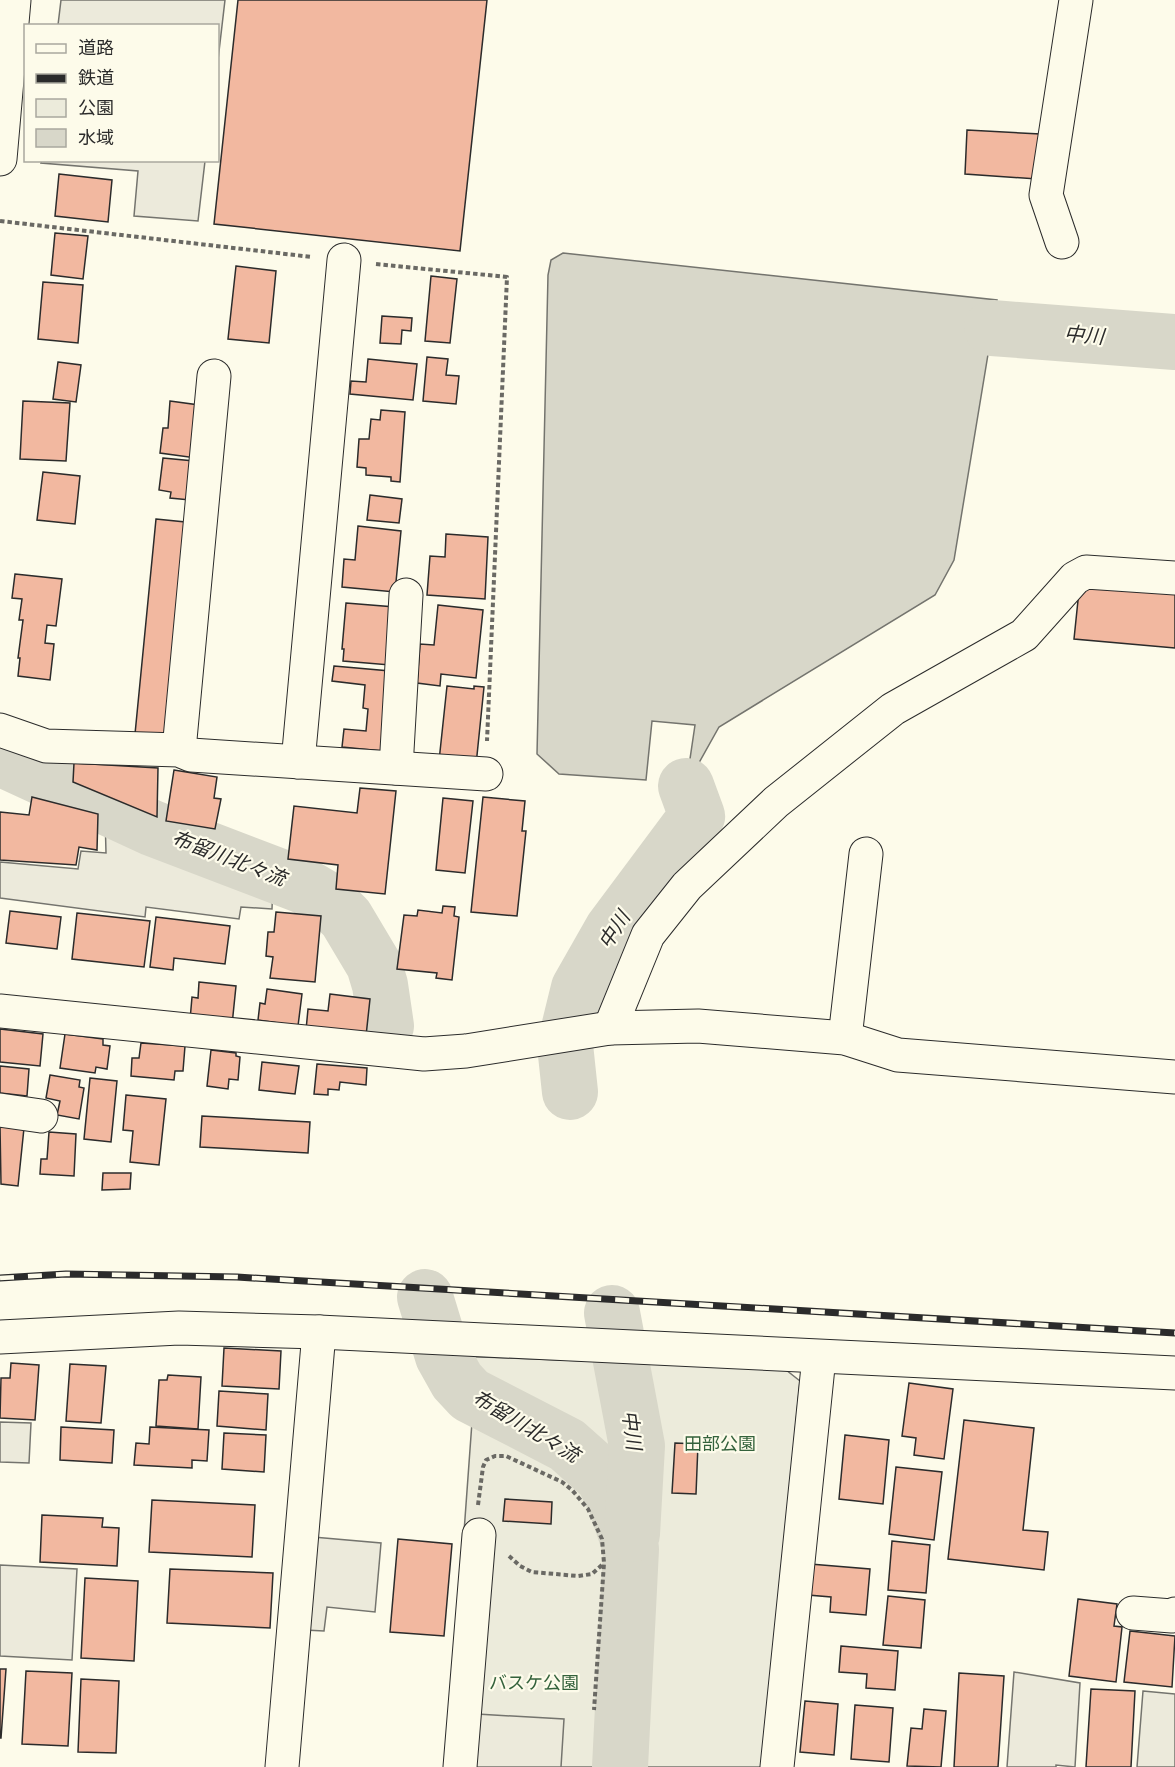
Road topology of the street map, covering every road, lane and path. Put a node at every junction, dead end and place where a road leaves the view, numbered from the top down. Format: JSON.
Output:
{"nodes":[{"id":1,"x":14,"y":0,"type":"edge"},
{"id":2,"x":1076,"y":0,"type":"edge"},
{"id":3,"x":0,"y":159,"type":"edge"},
{"id":4,"x":0,"y":221,"type":"edge"},
{"id":5,"x":1062,"y":242,"type":"dead end"},
{"id":6,"x":344,"y":260,"type":"junction"},
{"id":7,"x":214,"y":376,"type":"dead end"},
{"id":8,"x":1175,"y":578,"type":"edge"},
{"id":9,"x":406,"y":595,"type":"dead end"},
{"id":10,"x":0,"y":730,"type":"edge"},
{"id":11,"x":179,"y":750,"type":"junction"},
{"id":12,"x":298,"y":762,"type":"junction"},
{"id":13,"x":396,"y":768,"type":"junction"},
{"id":14,"x":486,"y":774,"type":"joint"},
{"id":15,"x":866,"y":854,"type":"dead end"},
{"id":16,"x":0,"y":1011,"type":"edge"},
{"id":17,"x":610,"y":1028,"type":"junction"},
{"id":18,"x":845,"y":1038,"type":"junction"},
{"id":19,"x":1175,"y":1077,"type":"edge"},
{"id":20,"x":0,"y":1110,"type":"edge"},
{"id":21,"x":41,"y":1116,"type":"dead end"},
{"id":22,"x":319,"y":1332,"type":"junction"},
{"id":23,"x":0,"y":1337,"type":"edge"},
{"id":24,"x":819,"y":1357,"type":"junction"},
{"id":25,"x":1175,"y":1373,"type":"edge"},
{"id":26,"x":478,"y":1535,"type":"junction"},
{"id":27,"x":604,"y":1563,"type":"junction"},
{"id":28,"x":1133,"y":1613,"type":"dead end"},
{"id":29,"x":1175,"y":1614,"type":"edge"},
{"id":30,"x":594,"y":1710,"type":"dead end"},
{"id":31,"x":282,"y":1767,"type":"edge"},
{"id":32,"x":460,"y":1767,"type":"edge"},
{"id":33,"x":777,"y":1767,"type":"edge"}],
"edges":[{"from":1,"to":3,"type":"street"},
{"from":2,"to":5,"type":"street"},
{"from":4,"to":6,"type":"path"},
{"from":6,"to":12,"type":"street"},
{"from":6,"to":14,"type":"path"},
{"from":7,"to":11,"type":"street"},
{"from":8,"to":17,"type":"street"},
{"from":9,"to":13,"type":"street"},
{"from":10,"to":11,"type":"street"},
{"from":11,"to":12,"type":"street"},
{"from":12,"to":13,"type":"street"},
{"from":13,"to":14,"type":"street"},
{"from":15,"to":18,"type":"street"},
{"from":16,"to":17,"type":"street"},
{"from":17,"to":18,"type":"street"},
{"from":18,"to":19,"type":"street"},
{"from":20,"to":21,"type":"street"},
{"from":22,"to":23,"type":"street"},
{"from":22,"to":24,"type":"street"},
{"from":22,"to":31,"type":"street"},
{"from":24,"to":25,"type":"street"},
{"from":24,"to":33,"type":"street"},
{"from":26,"to":27,"type":"path"},
{"from":26,"to":27,"type":"path"},
{"from":26,"to":32,"type":"street"},
{"from":27,"to":30,"type":"path"},
{"from":28,"to":29,"type":"street"}]}
